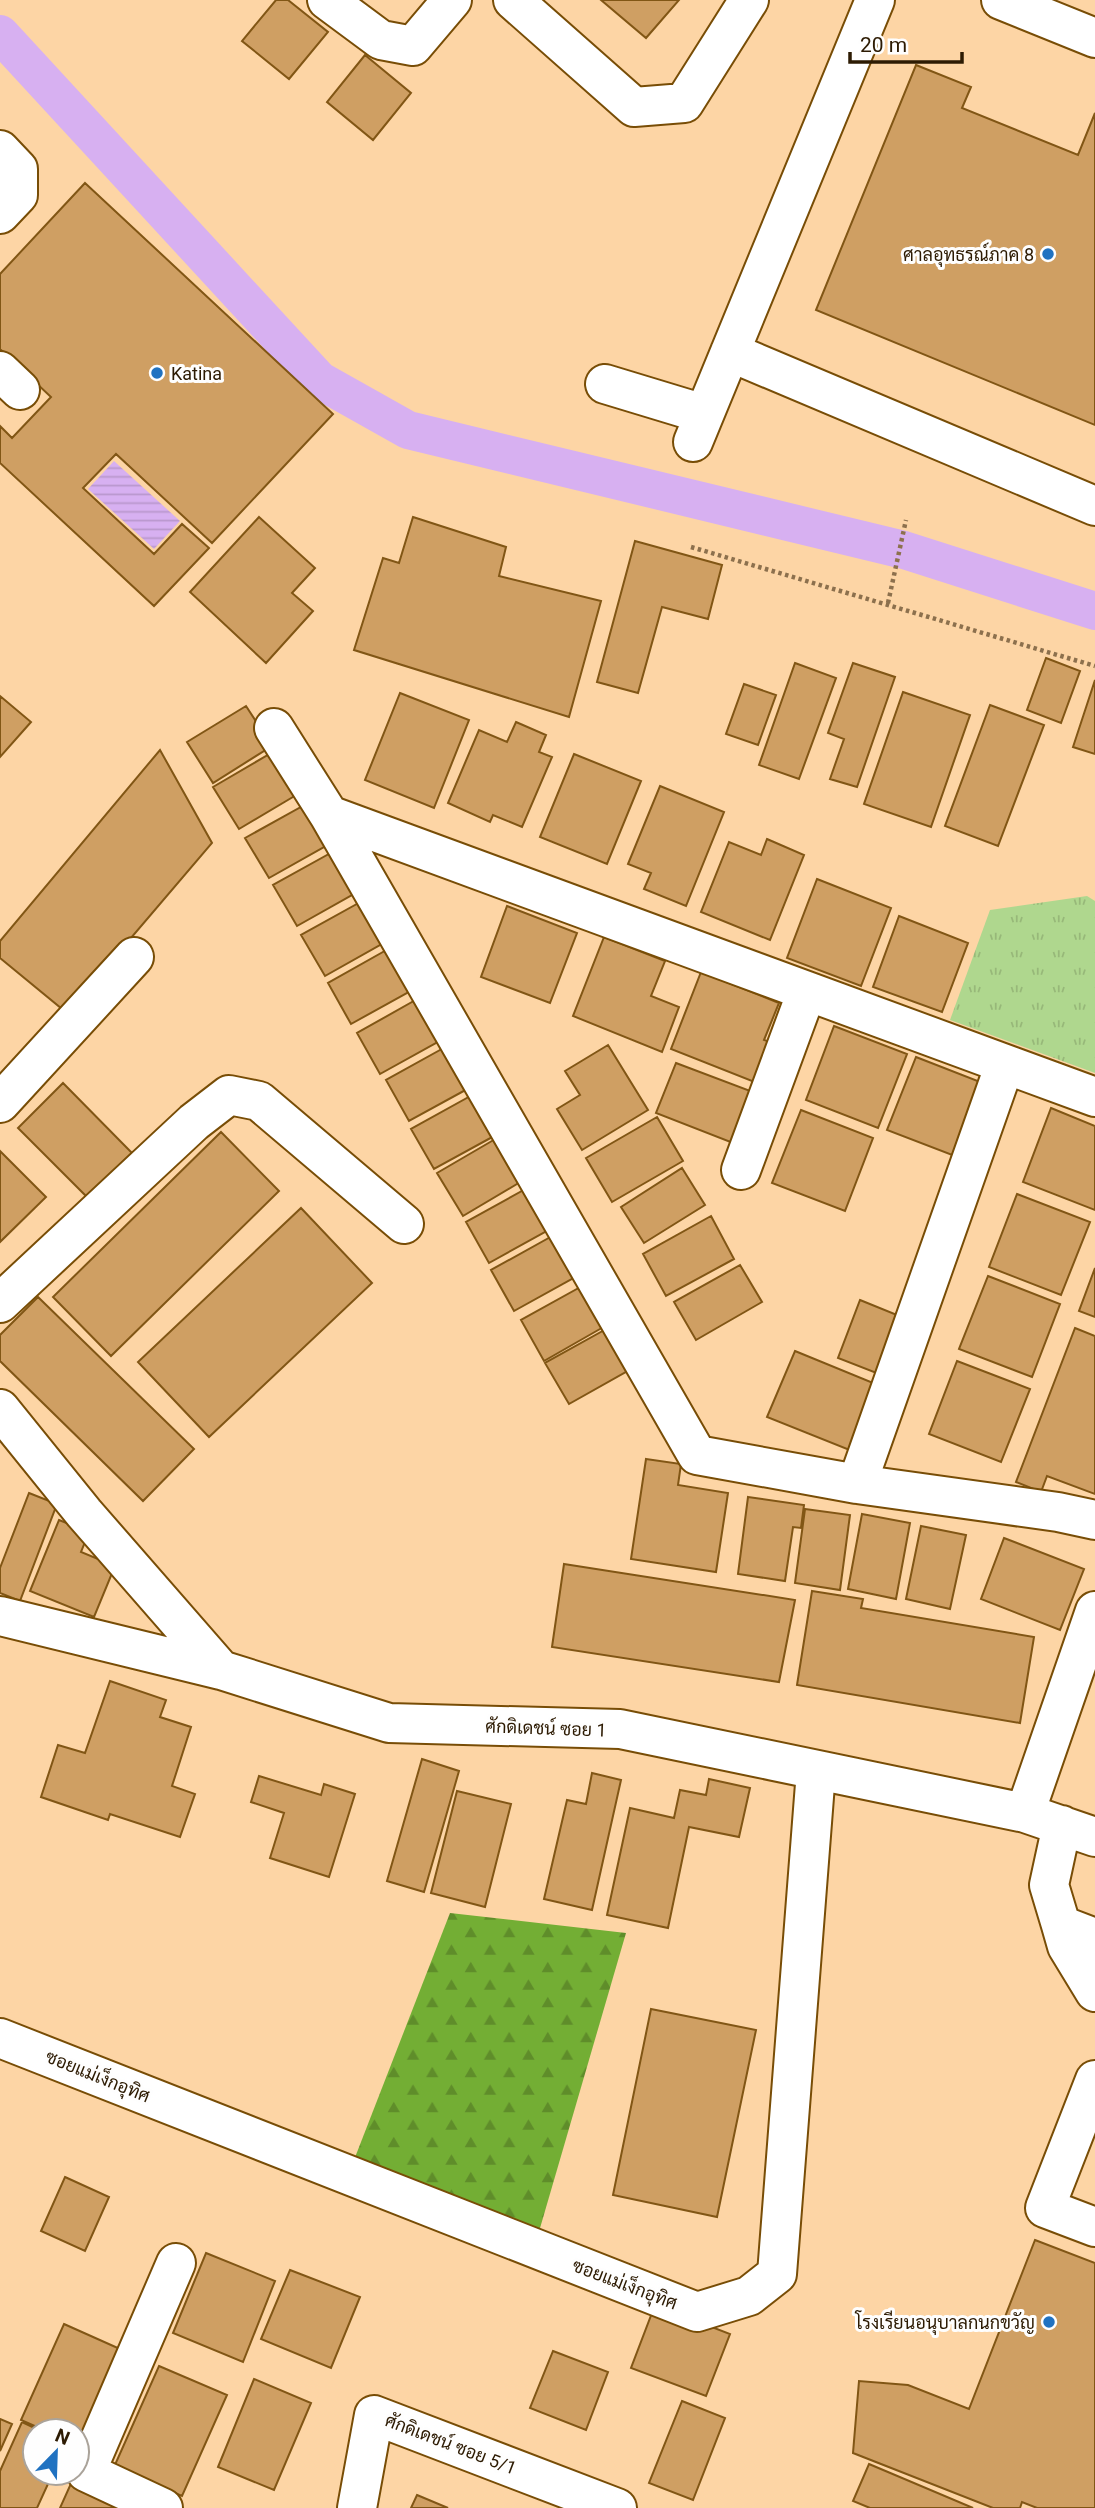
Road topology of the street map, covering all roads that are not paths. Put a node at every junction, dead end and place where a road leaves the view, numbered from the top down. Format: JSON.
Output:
{"nodes":[{"id":1,"x":327,"y":0,"type":"edge"},
{"id":2,"x":452,"y":0,"type":"edge"},
{"id":3,"x":513,"y":0,"type":"edge"},
{"id":4,"x":749,"y":0,"type":"edge"},
{"id":5,"x":875,"y":0,"type":"edge"},
{"id":6,"x":1001,"y":0,"type":"edge"},
{"id":7,"x":1095,"y":38,"type":"edge"},
{"id":8,"x":0,"y":150,"type":"edge"},
{"id":9,"x":0,"y":214,"type":"edge"},
{"id":10,"x":730,"y":352,"type":"junction"},
{"id":11,"x":605,"y":384,"type":"dead end"},
{"id":12,"x":1095,"y":506,"type":"edge"},
{"id":13,"x":274,"y":729,"type":"dead end"},
{"id":14,"x":329,"y":816,"type":"junction"},
{"id":15,"x":134,"y":957,"type":"dead end"},
{"id":16,"x":807,"y":992,"type":"junction"},
{"id":17,"x":1005,"y":1064,"type":"junction"},
{"id":18,"x":1095,"y":1097,"type":"edge"},
{"id":19,"x":0,"y":1103,"type":"edge"},
{"id":20,"x":741,"y":1170,"type":"dead end"},
{"id":21,"x":404,"y":1224,"type":"dead end"},
{"id":22,"x":0,"y":1303,"type":"edge"},
{"id":23,"x":0,"y":1409,"type":"edge"},
{"id":24,"x":857,"y":1484,"type":"junction"},
{"id":25,"x":1095,"y":1520,"type":"edge"},
{"id":26,"x":1095,"y":1611,"type":"edge"},
{"id":27,"x":0,"y":1616,"type":"edge"},
{"id":28,"x":221,"y":1670,"type":"junction"},
{"id":29,"x":816,"y":1771,"type":"junction"},
{"id":30,"x":1025,"y":1813,"type":"junction"},
{"id":31,"x":1079,"y":1831,"type":"edge"},
{"id":32,"x":1078,"y":1931,"type":"edge"},
{"id":33,"x":1095,"y":1992,"type":"edge"},
{"id":34,"x":0,"y":2038,"type":"edge"},
{"id":35,"x":1095,"y":2080,"type":"edge"},
{"id":36,"x":1095,"y":2227,"type":"edge"},
{"id":37,"x":176,"y":2263,"type":"dead end"},
{"id":38,"x":163,"y":2508,"type":"edge"},
{"id":39,"x":358,"y":2508,"type":"edge"},
{"id":40,"x":617,"y":2508,"type":"edge"}],
"edges":[{"from":1,"to":2,"type":"street"},
{"from":3,"to":4,"type":"street"},
{"from":5,"to":10,"type":"street"},
{"from":6,"to":7,"type":"street"},
{"from":8,"to":9,"type":"street"},
{"from":10,"to":11,"type":"street"},
{"from":10,"to":12,"type":"street"},
{"from":13,"to":14,"type":"street"},
{"from":14,"to":16,"type":"street"},
{"from":14,"to":24,"type":"street"},
{"from":15,"to":19,"type":"street"},
{"from":16,"to":17,"type":"street"},
{"from":16,"to":20,"type":"street"},
{"from":17,"to":18,"type":"street"},
{"from":17,"to":24,"type":"street"},
{"from":21,"to":22,"type":"street"},
{"from":23,"to":28,"type":"street"},
{"from":24,"to":25,"type":"street"},
{"from":26,"to":30,"type":"street"},
{"from":27,"to":28,"type":"street","name":"ศักดิเดชน์ ซอย 1"},
{"from":28,"to":29,"type":"street","name":"ศักดิเดชน์ ซอย 1"},
{"from":29,"to":30,"type":"street","name":"ศักดิเดชน์ ซอย 1"},
{"from":29,"to":34,"type":"street","name":"ซอยแม่เง็กอุทิศ"},
{"from":30,"to":31,"type":"street","name":"ศักดิเดชน์ ซอย 1"},
{"from":31,"to":32,"type":"street"},
{"from":32,"to":33,"type":"street"},
{"from":35,"to":36,"type":"street"},
{"from":37,"to":38,"type":"street"},
{"from":39,"to":40,"type":"street","name":"ศักดิเดชน์ ซอย 5/1"}]}
